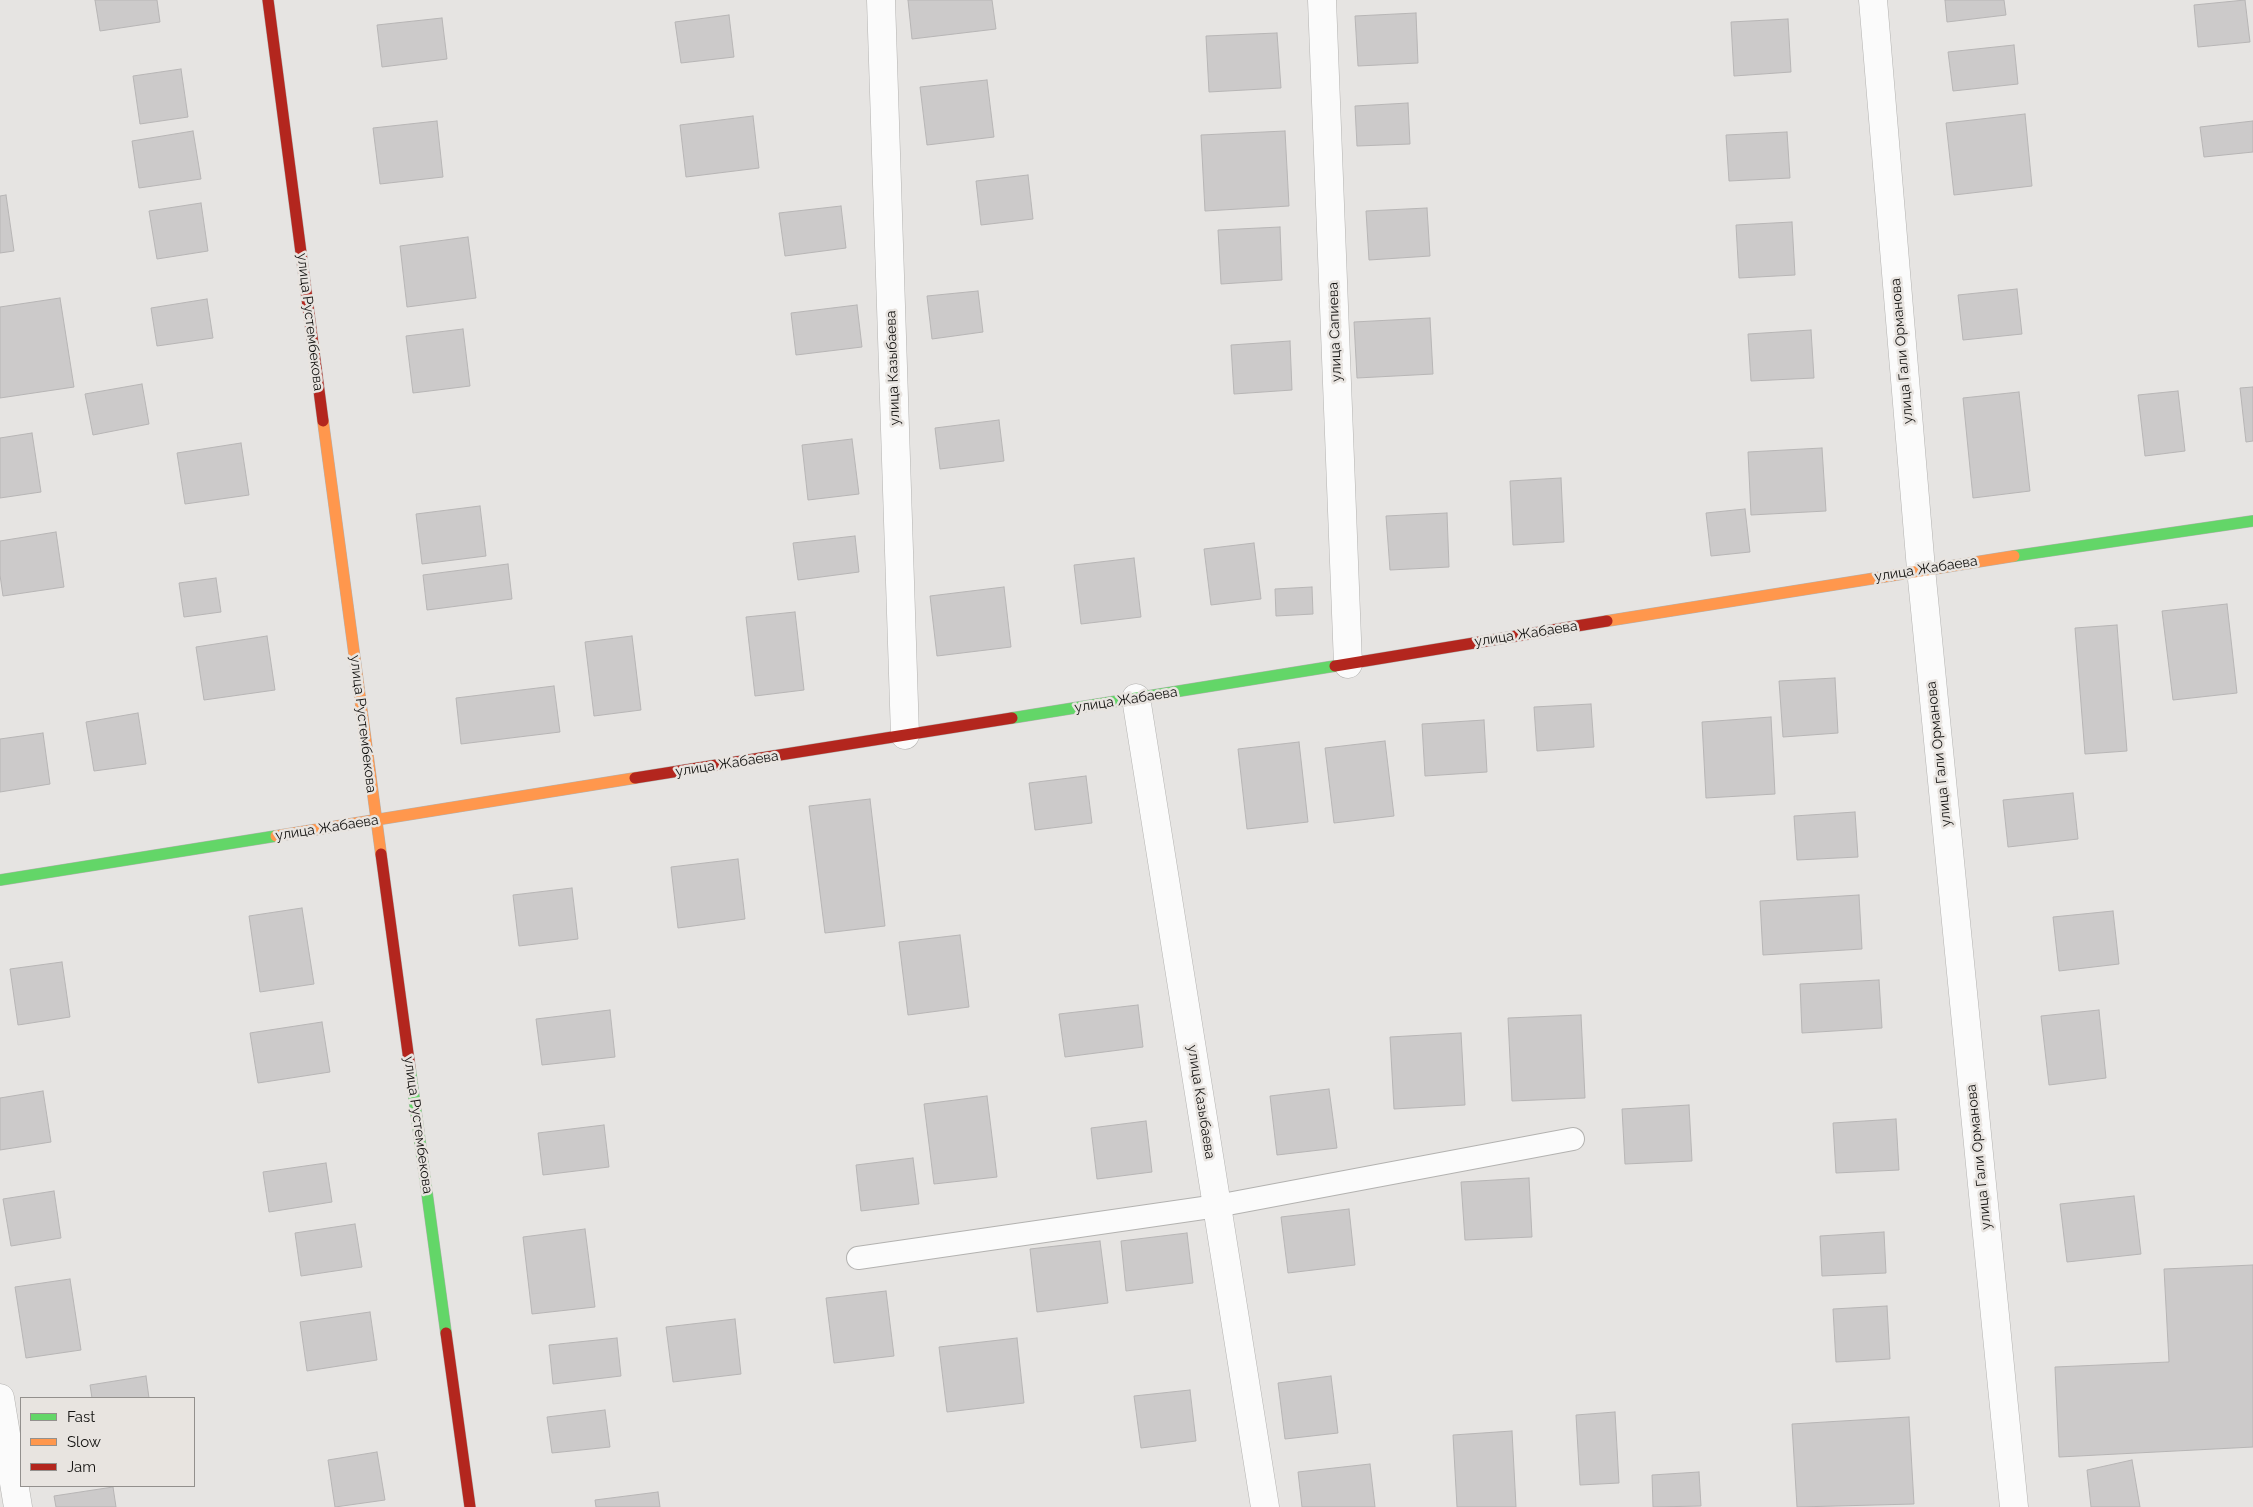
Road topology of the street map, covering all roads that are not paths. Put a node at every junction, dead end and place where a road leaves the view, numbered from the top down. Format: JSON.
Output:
{"nodes":[{"id":1,"x":268,"y":0,"type":"edge"},
{"id":2,"x":881,"y":0,"type":"edge"},
{"id":3,"x":1322,"y":0,"type":"edge"},
{"id":4,"x":1873,"y":0,"type":"edge"},
{"id":5,"x":2253,"y":521,"type":"edge"},
{"id":6,"x":1920,"y":569,"type":"junction"},
{"id":7,"x":1348,"y":664,"type":"junction"},
{"id":8,"x":1136,"y":698,"type":"junction"},
{"id":9,"x":905,"y":735,"type":"junction"},
{"id":10,"x":376,"y":820,"type":"junction"},
{"id":11,"x":0,"y":880,"type":"edge"},
{"id":12,"x":1573,"y":1139,"type":"dead end"},
{"id":13,"x":1217,"y":1206,"type":"junction"},
{"id":14,"x":858,"y":1258,"type":"dead end"},
{"id":15,"x":0,"y":1398,"type":"edge"},
{"id":16,"x":18,"y":1507,"type":"edge"},
{"id":17,"x":470,"y":1507,"type":"edge"},
{"id":18,"x":1265,"y":1507,"type":"edge"},
{"id":19,"x":2014,"y":1507,"type":"edge"}],
"edges":[{"from":1,"to":10,"type":"street","name":"улица Рустембекова"},
{"from":2,"to":9,"type":"street","name":"улица Казыбаева"},
{"from":3,"to":7,"type":"street","name":"улица Сапиева"},
{"from":4,"to":6,"type":"street","name":"улица Гали Орманова"},
{"from":5,"to":6,"type":"street","name":"улица Жабаева"},
{"from":6,"to":7,"type":"street","name":"улица Жабаева"},
{"from":6,"to":19,"type":"street","name":"улица Гали Орманова"},
{"from":7,"to":8,"type":"street","name":"улица Жабаева"},
{"from":8,"to":9,"type":"street","name":"улица Жабаева"},
{"from":8,"to":13,"type":"street","name":"улица Казыбаева"},
{"from":9,"to":10,"type":"street","name":"улица Жабаева"},
{"from":10,"to":11,"type":"street","name":"улица Жабаева"},
{"from":10,"to":17,"type":"street","name":"улица Рустембекова"},
{"from":12,"to":13,"type":"lane"},
{"from":13,"to":14,"type":"lane"},
{"from":13,"to":18,"type":"street","name":"улица Казыбаева"},
{"from":15,"to":16,"type":"street"}]}
